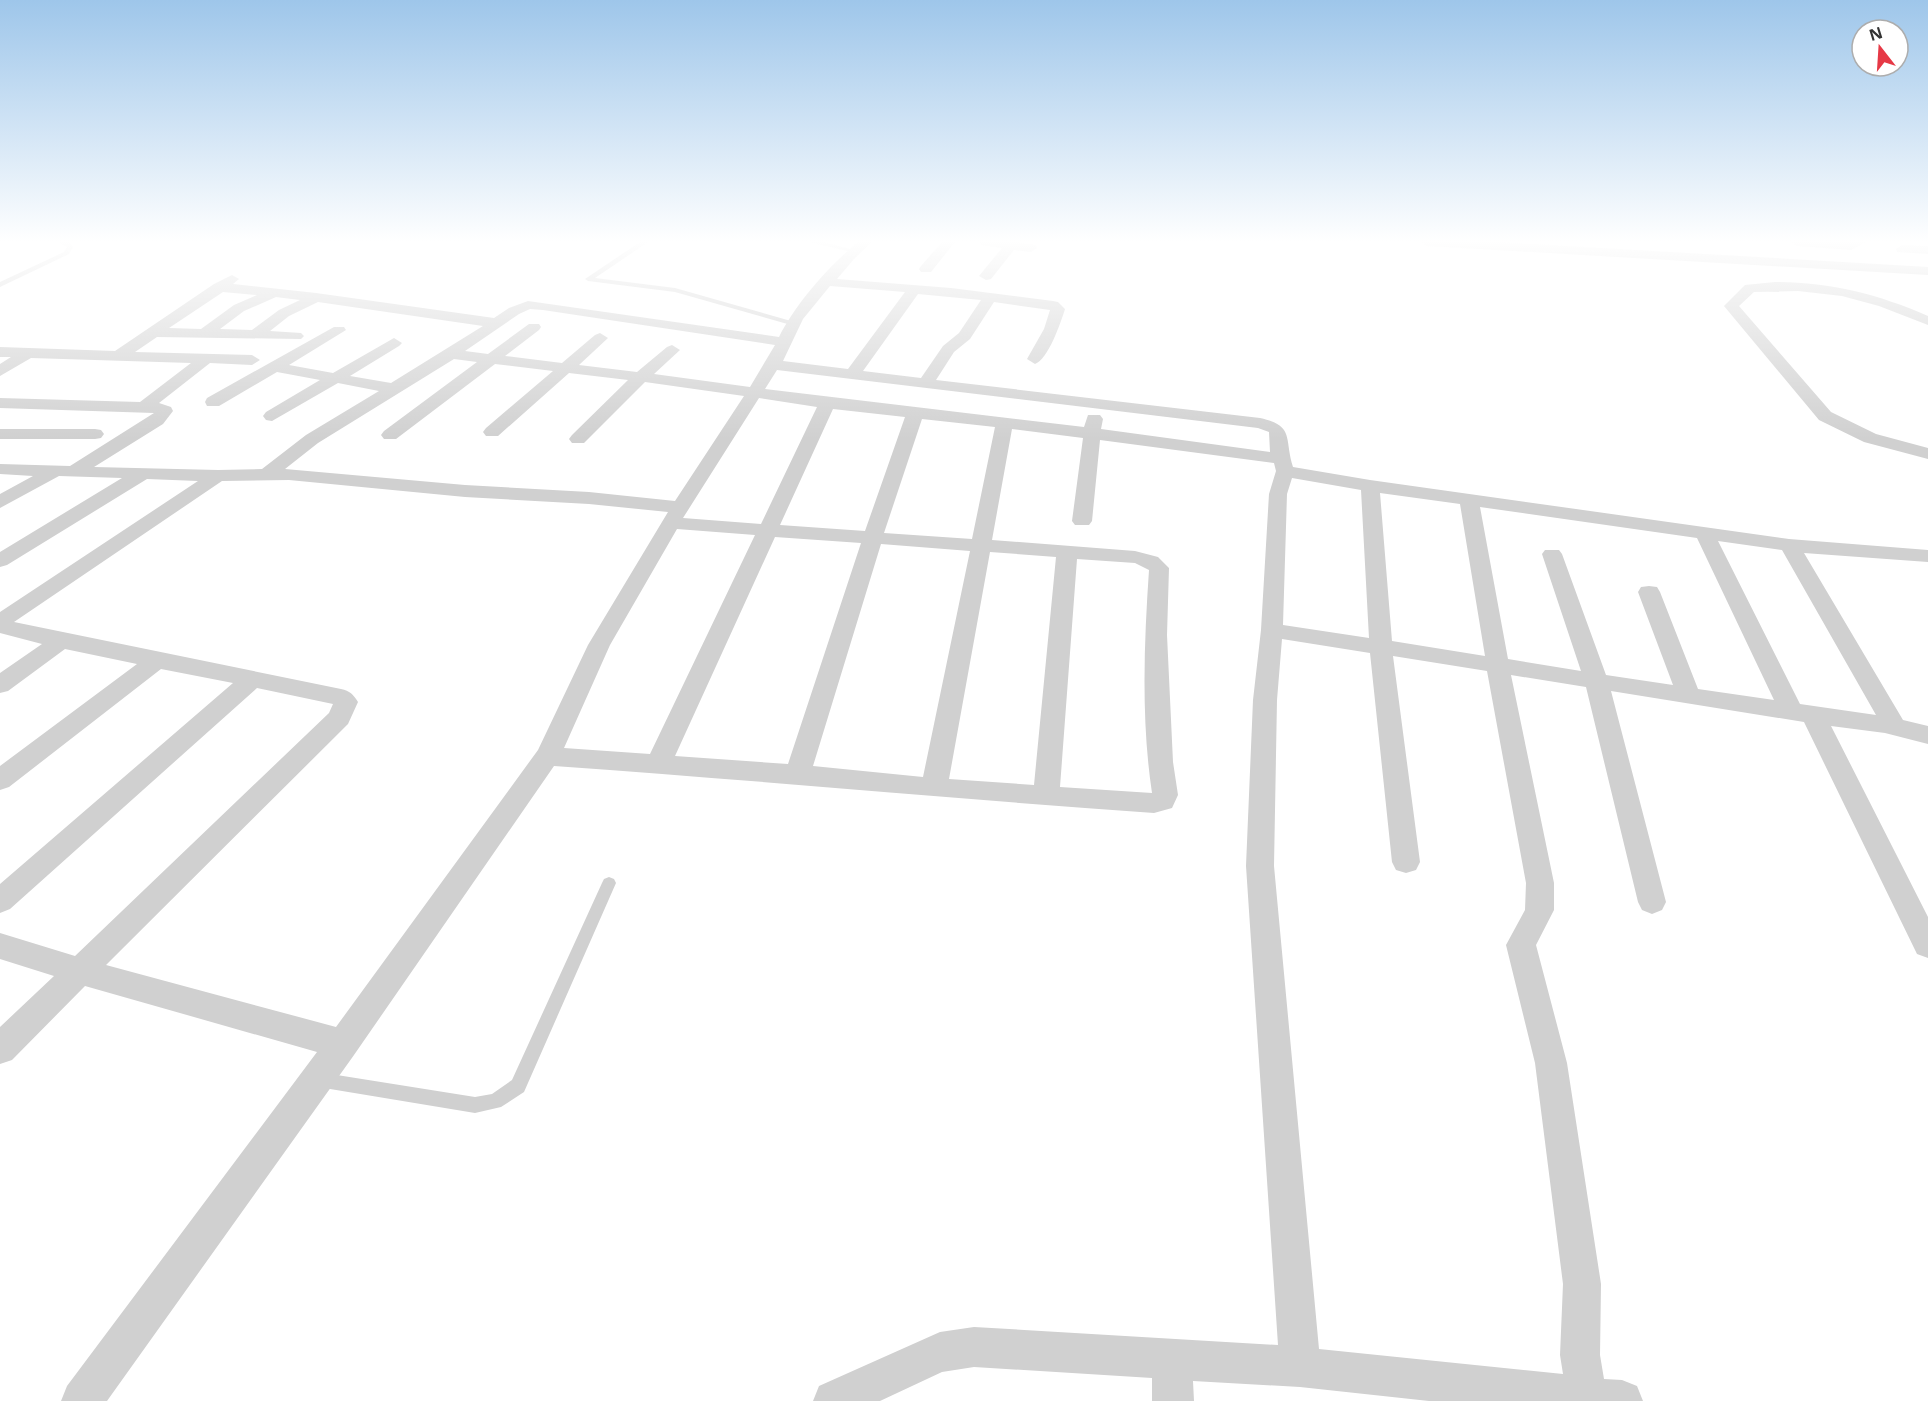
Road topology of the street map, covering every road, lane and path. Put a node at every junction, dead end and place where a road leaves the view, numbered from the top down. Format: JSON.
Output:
{"nodes":[{"id":1,"x":189,"y":307,"type":"edge"},
{"id":2,"x":240,"y":307,"type":"edge"},
{"id":3,"x":296,"y":307,"type":"edge"},
{"id":4,"x":388,"y":307,"type":"edge"},
{"id":5,"x":520,"y":307,"type":"edge"},
{"id":6,"x":550,"y":307,"type":"edge"},
{"id":7,"x":711,"y":307,"type":"edge"},
{"id":8,"x":809,"y":307,"type":"edge"},
{"id":9,"x":901,"y":307,"type":"edge"},
{"id":10,"x":982,"y":307,"type":"edge"},
{"id":11,"x":1057,"y":307,"type":"edge"},
{"id":12,"x":1732,"y":307,"type":"edge"},
{"id":13,"x":1897,"y":307,"type":"edge"},
{"id":14,"x":1928,"y":321,"type":"edge"},
{"id":15,"x":496,"y":323,"type":"junction"},
{"id":16,"x":534,"y":327,"type":"dead end"},
{"id":17,"x":339,"y":330,"type":"dead end"},
{"id":18,"x":152,"y":333,"type":"junction"},
{"id":19,"x":204,"y":334,"type":"junction"},
{"id":20,"x":255,"y":335,"type":"junction"},
{"id":21,"x":296,"y":336,"type":"dead end"},
{"id":22,"x":600,"y":338,"type":"dead end"},
{"id":23,"x":394,"y":343,"type":"dead end"},
{"id":24,"x":784,"y":343,"type":"junction"},
{"id":25,"x":672,"y":350,"type":"dead end"},
{"id":26,"x":0,"y":352,"type":"edge"},
{"id":27,"x":28,"y":353,"type":"junction"},
{"id":28,"x":451,"y":354,"type":"junction"},
{"id":29,"x":118,"y":356,"type":"junction"},
{"id":30,"x":207,"y":358,"type":"junction"},
{"id":31,"x":1035,"y":359,"type":"dead end"},
{"id":32,"x":252,"y":360,"type":"dead end"},
{"id":33,"x":490,"y":360,"type":"junction"},
{"id":34,"x":274,"y":367,"type":"junction"},
{"id":35,"x":565,"y":368,"type":"junction"},
{"id":36,"x":0,"y":371,"type":"edge"},
{"id":37,"x":853,"y":374,"type":"junction"},
{"id":38,"x":641,"y":377,"type":"junction"},
{"id":39,"x":338,"y":378,"type":"junction"},
{"id":40,"x":926,"y":383,"type":"junction"},
{"id":41,"x":395,"y":389,"type":"junction"},
{"id":42,"x":755,"y":392,"type":"junction"},
{"id":43,"x":213,"y":402,"type":"dead end"},
{"id":44,"x":0,"y":403,"type":"edge"},
{"id":45,"x":827,"y":403,"type":"junction"},
{"id":46,"x":1095,"y":404,"type":"junction"},
{"id":47,"x":143,"y":407,"type":"junction"},
{"id":48,"x":915,"y":413,"type":"junction"},
{"id":49,"x":272,"y":416,"type":"dead end"},
{"id":50,"x":1005,"y":423,"type":"junction"},
{"id":51,"x":492,"y":432,"type":"dead end"},
{"id":52,"x":1092,"y":433,"type":"junction"},
{"id":53,"x":8,"y":434,"type":"edge"},
{"id":54,"x":95,"y":434,"type":"dead end"},
{"id":55,"x":390,"y":435,"type":"dead end"},
{"id":56,"x":578,"y":439,"type":"dead end"},
{"id":57,"x":0,"y":447,"type":"edge"},
{"id":58,"x":1928,"y":454,"type":"edge"},
{"id":59,"x":1284,"y":465,"type":"junction"},
{"id":60,"x":0,"y":469,"type":"edge"},
{"id":61,"x":65,"y":471,"type":"junction"},
{"id":62,"x":144,"y":473,"type":"junction"},
{"id":63,"x":267,"y":474,"type":"junction"},
{"id":64,"x":218,"y":476,"type":"junction"},
{"id":65,"x":1370,"y":486,"type":"junction"},
{"id":66,"x":1468,"y":499,"type":"junction"},
{"id":67,"x":0,"y":502,"type":"edge"},
{"id":68,"x":675,"y":515,"type":"junction"},
{"id":69,"x":1082,"y":521,"type":"dead end"},
{"id":70,"x":768,"y":529,"type":"junction"},
{"id":71,"x":1704,"y":532,"type":"junction"},
{"id":72,"x":873,"y":537,"type":"junction"},
{"id":73,"x":980,"y":545,"type":"junction"},
{"id":74,"x":1789,"y":545,"type":"junction"},
{"id":75,"x":1067,"y":552,"type":"junction"},
{"id":76,"x":1552,"y":554,"type":"dead end"},
{"id":77,"x":1928,"y":556,"type":"edge"},
{"id":78,"x":0,"y":561,"type":"edge"},
{"id":79,"x":1649,"y":592,"type":"dead end"},
{"id":80,"x":0,"y":624,"type":"edge"},
{"id":81,"x":1272,"y":630,"type":"junction"},
{"id":82,"x":61,"y":641,"type":"junction"},
{"id":83,"x":1381,"y":648,"type":"junction"},
{"id":84,"x":157,"y":660,"type":"junction"},
{"id":85,"x":1498,"y":666,"type":"junction"},
{"id":86,"x":251,"y":680,"type":"junction"},
{"id":87,"x":1597,"y":682,"type":"junction"},
{"id":88,"x":0,"y":685,"type":"edge"},
{"id":89,"x":1689,"y":697,"type":"junction"},
{"id":90,"x":1802,"y":714,"type":"junction"},
{"id":91,"x":1885,"y":724,"type":"junction"},
{"id":92,"x":1928,"y":735,"type":"edge"},
{"id":93,"x":546,"y":756,"type":"junction"},
{"id":94,"x":659,"y":763,"type":"junction"},
{"id":95,"x":798,"y":774,"type":"junction"},
{"id":96,"x":0,"y":780,"type":"edge"},
{"id":97,"x":934,"y":788,"type":"junction"},
{"id":98,"x":1046,"y":795,"type":"junction"},
{"id":99,"x":1406,"y":862,"type":"dead end"},
{"id":100,"x":609,"y":883,"type":"dead end"},
{"id":101,"x":0,"y":901,"type":"edge"},
{"id":102,"x":1652,"y":902,"type":"dead end"},
{"id":103,"x":1928,"y":945,"type":"edge"},
{"id":104,"x":0,"y":946,"type":"edge"},
{"id":105,"x":80,"y":971,"type":"junction"},
{"id":106,"x":343,"y":1044,"type":"junction"},
{"id":107,"x":0,"y":1049,"type":"edge"},
{"id":108,"x":317,"y":1080,"type":"junction"},
{"id":109,"x":1172,"y":1359,"type":"junction"},
{"id":110,"x":1300,"y":1367,"type":"junction"},
{"id":111,"x":1598,"y":1400,"type":"edge"},
{"id":112,"x":82,"y":1401,"type":"edge"},
{"id":113,"x":834,"y":1401,"type":"edge"},
{"id":114,"x":1173,"y":1401,"type":"edge"}],
"edges":[{"from":1,"to":18,"type":"street"},
{"from":2,"to":19,"type":"street"},
{"from":3,"to":20,"type":"street"},
{"from":4,"to":15,"type":"street"},
{"from":5,"to":15,"type":"street"},
{"from":6,"to":24,"type":"street"},
{"from":7,"to":24,"type":"lane"},
{"from":8,"to":24,"type":"street"},
{"from":9,"to":37,"type":"street"},
{"from":10,"to":40,"type":"street"},
{"from":11,"to":31,"type":"street"},
{"from":12,"to":58,"type":"street"},
{"from":13,"to":14,"type":"street"},
{"from":15,"to":28,"type":"street"},
{"from":16,"to":33,"type":"street"},
{"from":17,"to":34,"type":"street"},
{"from":18,"to":19,"type":"street"},
{"from":18,"to":29,"type":"street"},
{"from":19,"to":20,"type":"street"},
{"from":20,"to":21,"type":"street"},
{"from":22,"to":35,"type":"street"},
{"from":23,"to":39,"type":"street"},
{"from":24,"to":37,"type":"street"},
{"from":24,"to":42,"type":"street"},
{"from":25,"to":38,"type":"street"},
{"from":26,"to":27,"type":"street"},
{"from":27,"to":29,"type":"street"},
{"from":27,"to":36,"type":"street"},
{"from":28,"to":33,"type":"street"},
{"from":28,"to":41,"type":"street"},
{"from":29,"to":30,"type":"street"},
{"from":30,"to":32,"type":"street"},
{"from":30,"to":47,"type":"street"},
{"from":33,"to":35,"type":"street"},
{"from":33,"to":55,"type":"street"},
{"from":34,"to":39,"type":"street"},
{"from":34,"to":43,"type":"street"},
{"from":35,"to":38,"type":"street"},
{"from":35,"to":51,"type":"street"},
{"from":37,"to":40,"type":"street"},
{"from":38,"to":42,"type":"street"},
{"from":38,"to":56,"type":"street"},
{"from":39,"to":41,"type":"street"},
{"from":39,"to":49,"type":"street"},
{"from":40,"to":46,"type":"street"},
{"from":41,"to":63,"type":"street"},
{"from":42,"to":45,"type":"street"},
{"from":42,"to":68,"type":"street"},
{"from":44,"to":47,"type":"street"},
{"from":45,"to":48,"type":"street"},
{"from":45,"to":70,"type":"street"},
{"from":46,"to":52,"type":"street"},
{"from":46,"to":59,"type":"street"},
{"from":47,"to":61,"type":"street"},
{"from":48,"to":50,"type":"street"},
{"from":48,"to":72,"type":"street"},
{"from":50,"to":52,"type":"street"},
{"from":50,"to":73,"type":"street"},
{"from":52,"to":59,"type":"street"},
{"from":52,"to":69,"type":"street"},
{"from":53,"to":54,"type":"street"},
{"from":53,"to":57,"type":"street"},
{"from":59,"to":65,"type":"street"},
{"from":59,"to":81,"type":"street"},
{"from":60,"to":61,"type":"street"},
{"from":61,"to":62,"type":"street"},
{"from":61,"to":67,"type":"street"},
{"from":62,"to":64,"type":"street"},
{"from":62,"to":78,"type":"street"},
{"from":63,"to":64,"type":"street"},
{"from":63,"to":68,"type":"street"},
{"from":64,"to":80,"type":"street"},
{"from":65,"to":66,"type":"street"},
{"from":65,"to":83,"type":"street"},
{"from":66,"to":71,"type":"street"},
{"from":66,"to":85,"type":"street"},
{"from":68,"to":70,"type":"street"},
{"from":68,"to":93,"type":"street"},
{"from":70,"to":72,"type":"street"},
{"from":70,"to":94,"type":"street"},
{"from":71,"to":74,"type":"street"},
{"from":71,"to":90,"type":"street"},
{"from":72,"to":73,"type":"street"},
{"from":72,"to":95,"type":"street"},
{"from":73,"to":75,"type":"street"},
{"from":73,"to":97,"type":"street"},
{"from":74,"to":77,"type":"street"},
{"from":74,"to":91,"type":"street"},
{"from":75,"to":98,"type":"street"},
{"from":75,"to":98,"type":"street"},
{"from":76,"to":87,"type":"street"},
{"from":79,"to":89,"type":"street"},
{"from":80,"to":82,"type":"street"},
{"from":81,"to":83,"type":"street"},
{"from":81,"to":110,"type":"street"},
{"from":82,"to":84,"type":"street"},
{"from":82,"to":88,"type":"street"},
{"from":83,"to":85,"type":"street"},
{"from":83,"to":99,"type":"street"},
{"from":84,"to":86,"type":"street"},
{"from":84,"to":96,"type":"street"},
{"from":85,"to":87,"type":"street"},
{"from":85,"to":111,"type":"street"},
{"from":86,"to":101,"type":"street"},
{"from":86,"to":105,"type":"street"},
{"from":87,"to":89,"type":"street"},
{"from":87,"to":102,"type":"street"},
{"from":89,"to":90,"type":"street"},
{"from":90,"to":91,"type":"street"},
{"from":90,"to":103,"type":"street"},
{"from":91,"to":92,"type":"street"},
{"from":93,"to":94,"type":"street"},
{"from":93,"to":106,"type":"street"},
{"from":94,"to":95,"type":"street"},
{"from":95,"to":97,"type":"street"},
{"from":97,"to":98,"type":"street"},
{"from":100,"to":108,"type":"lane"},
{"from":104,"to":105,"type":"street"},
{"from":105,"to":106,"type":"street"},
{"from":105,"to":107,"type":"street"},
{"from":106,"to":108,"type":"street"},
{"from":108,"to":112,"type":"street"},
{"from":109,"to":110,"type":"street"},
{"from":109,"to":113,"type":"street"},
{"from":109,"to":114,"type":"street"},
{"from":110,"to":111,"type":"street"}]}
